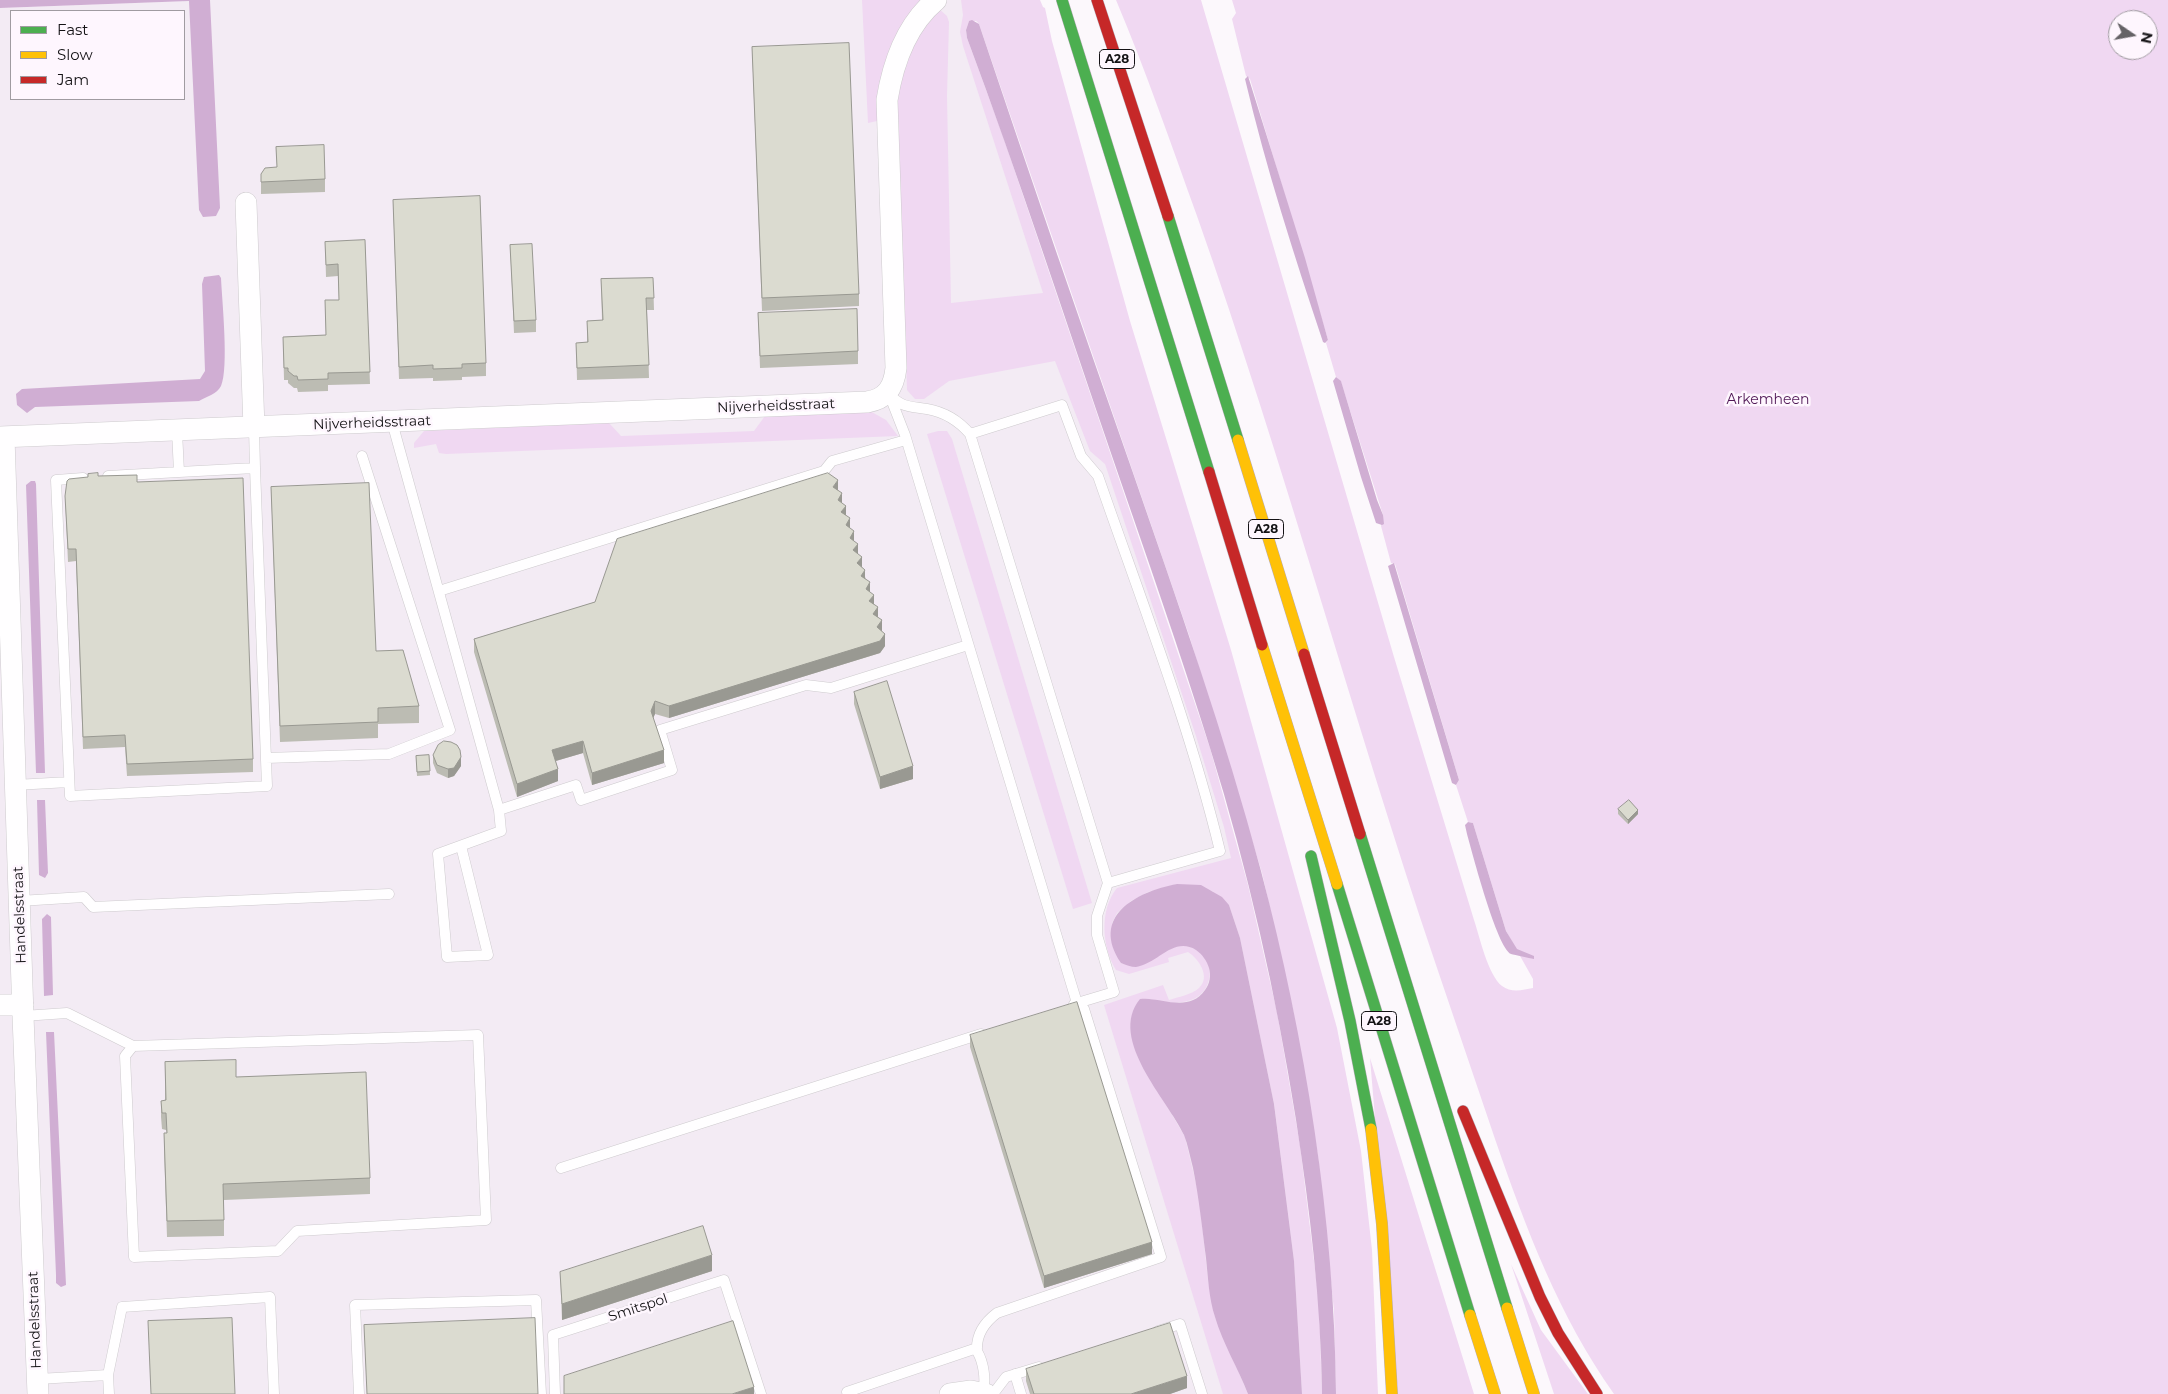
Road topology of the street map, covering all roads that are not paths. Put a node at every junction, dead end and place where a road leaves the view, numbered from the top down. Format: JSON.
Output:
{"nodes":[{"id":1,"x":936,"y":0,"type":"edge"},
{"id":2,"x":1062,"y":0,"type":"edge"},
{"id":3,"x":1097,"y":0,"type":"edge"},
{"id":4,"x":246,"y":203,"type":"dead end"},
{"id":5,"x":888,"y":393,"type":"junction"},
{"id":6,"x":392,"y":422,"type":"junction"},
{"id":7,"x":254,"y":428,"type":"junction"},
{"id":8,"x":177,"y":431,"type":"junction"},
{"id":9,"x":970,"y":434,"type":"junction"},
{"id":10,"x":2,"y":437,"type":"edge"},
{"id":11,"x":906,"y":440,"type":"junction"},
{"id":12,"x":362,"y":456,"type":"dead end"},
{"id":13,"x":255,"y":468,"type":"junction"},
{"id":14,"x":179,"y":472,"type":"junction"},
{"id":15,"x":439,"y":591,"type":"junction"},
{"id":16,"x":968,"y":645,"type":"junction"},
{"id":17,"x":1263,"y":647,"type":"junction"},
{"id":18,"x":266,"y":758,"type":"junction"},
{"id":19,"x":69,"y":782,"type":"junction"},
{"id":20,"x":23,"y":785,"type":"junction"},
{"id":21,"x":1296,"y":792,"type":"dead end"},
{"id":22,"x":499,"y":810,"type":"junction"},
{"id":23,"x":1307,"y":840,"type":"dead end"},
{"id":24,"x":462,"y":846,"type":"junction"},
{"id":25,"x":1108,"y":883,"type":"junction"},
{"id":26,"x":389,"y":894,"type":"dead end"},
{"id":27,"x":19,"y":901,"type":"junction"},
{"id":28,"x":1394,"y":942,"type":"junction"},
{"id":29,"x":1077,"y":1003,"type":"junction"},
{"id":30,"x":0,"y":1005,"type":"edge"},
{"id":31,"x":1060,"y":1008,"type":"edge"},
{"id":32,"x":28,"y":1012,"type":"junction"},
{"id":33,"x":990,"y":1032,"type":"edge"},
{"id":34,"x":133,"y":1046,"type":"junction"},
{"id":35,"x":1442,"y":1059,"type":"dead end"},
{"id":36,"x":1460,"y":1105,"type":"dead end"},
{"id":37,"x":561,"y":1168,"type":"dead end"},
{"id":38,"x":1143,"y":1335,"type":"edge"},
{"id":39,"x":977,"y":1351,"type":"junction"},
{"id":40,"x":1051,"y":1363,"type":"edge"},
{"id":41,"x":1015,"y":1374,"type":"junction"},
{"id":42,"x":108,"y":1375,"type":"junction"},
{"id":43,"x":38,"y":1386,"type":"edge"},
{"id":44,"x":558,"y":1386,"type":"edge"},
{"id":45,"x":109,"y":1394,"type":"edge"},
{"id":46,"x":274,"y":1394,"type":"edge"},
{"id":47,"x":359,"y":1394,"type":"edge"},
{"id":48,"x":541,"y":1394,"type":"edge"},
{"id":49,"x":761,"y":1394,"type":"edge"},
{"id":50,"x":848,"y":1394,"type":"edge"},
{"id":51,"x":950,"y":1394,"type":"edge"},
{"id":52,"x":987,"y":1394,"type":"edge"},
{"id":53,"x":1021,"y":1394,"type":"edge"},
{"id":54,"x":1202,"y":1394,"type":"edge"},
{"id":55,"x":1392,"y":1394,"type":"edge"},
{"id":56,"x":1495,"y":1394,"type":"edge"},
{"id":57,"x":1534,"y":1394,"type":"edge"},
{"id":58,"x":1597,"y":1394,"type":"edge"}],
"edges":[{"from":1,"to":5,"type":"street"},
{"from":2,"to":17,"type":"highway","number":"A28"},
{"from":3,"to":28,"type":"highway","number":"A28"},
{"from":4,"to":7,"type":"street"},
{"from":5,"to":6,"type":"street","name":"Nijverheidsstraat"},
{"from":5,"to":9,"type":"lane"},
{"from":5,"to":11,"type":"lane"},
{"from":6,"to":7,"type":"street","name":"Nijverheidsstraat"},
{"from":6,"to":15,"type":"lane"},
{"from":7,"to":8,"type":"street","name":"Nijverheidsstraat"},
{"from":7,"to":13,"type":"lane"},
{"from":8,"to":10,"type":"street","name":"Nijverheidsstraat"},
{"from":8,"to":14,"type":"lane"},
{"from":9,"to":25,"type":"lane"},
{"from":9,"to":25,"type":"lane"},
{"from":10,"to":20,"type":"street","name":"Handelsstraat"},
{"from":11,"to":15,"type":"lane"},
{"from":11,"to":16,"type":"lane"},
{"from":12,"to":18,"type":"lane"},
{"from":13,"to":14,"type":"lane"},
{"from":13,"to":18,"type":"lane"},
{"from":14,"to":19,"type":"lane"},
{"from":15,"to":22,"type":"lane"},
{"from":16,"to":22,"type":"lane"},
{"from":16,"to":29,"type":"lane"},
{"from":17,"to":21,"type":"highway","number":"A28"},
{"from":17,"to":56,"type":"highway","number":"A28"},
{"from":18,"to":19,"type":"lane"},
{"from":19,"to":20,"type":"lane"},
{"from":20,"to":27,"type":"street","name":"Handelsstraat"},
{"from":22,"to":24,"type":"lane"},
{"from":23,"to":55,"type":"highway","number":"A28"},
{"from":24,"to":24,"type":"lane"},
{"from":25,"to":29,"type":"lane"},
{"from":26,"to":27,"type":"lane"},
{"from":27,"to":32,"type":"street","name":"Handelsstraat"},
{"from":28,"to":35,"type":"highway","number":"A28"},
{"from":28,"to":57,"type":"highway","number":"A28"},
{"from":29,"to":31,"type":"lane"},
{"from":29,"to":39,"type":"lane"},
{"from":30,"to":32,"type":"street"},
{"from":32,"to":34,"type":"lane"},
{"from":32,"to":43,"type":"street","name":"Handelsstraat"},
{"from":33,"to":37,"type":"lane"},
{"from":34,"to":34,"type":"lane"},
{"from":36,"to":58,"type":"highway"},
{"from":38,"to":54,"type":"lane"},
{"from":39,"to":50,"type":"lane"},
{"from":39,"to":52,"type":"lane"},
{"from":40,"to":41,"type":"lane"},
{"from":41,"to":52,"type":"lane"},
{"from":41,"to":53,"type":"lane"},
{"from":42,"to":43,"type":"lane"},
{"from":42,"to":45,"type":"lane"},
{"from":42,"to":46,"type":"lane"},
{"from":44,"to":49,"type":"lane","name":"Smitspol"},
{"from":47,"to":48,"type":"lane"},
{"from":51,"to":52,"type":"street"}]}
